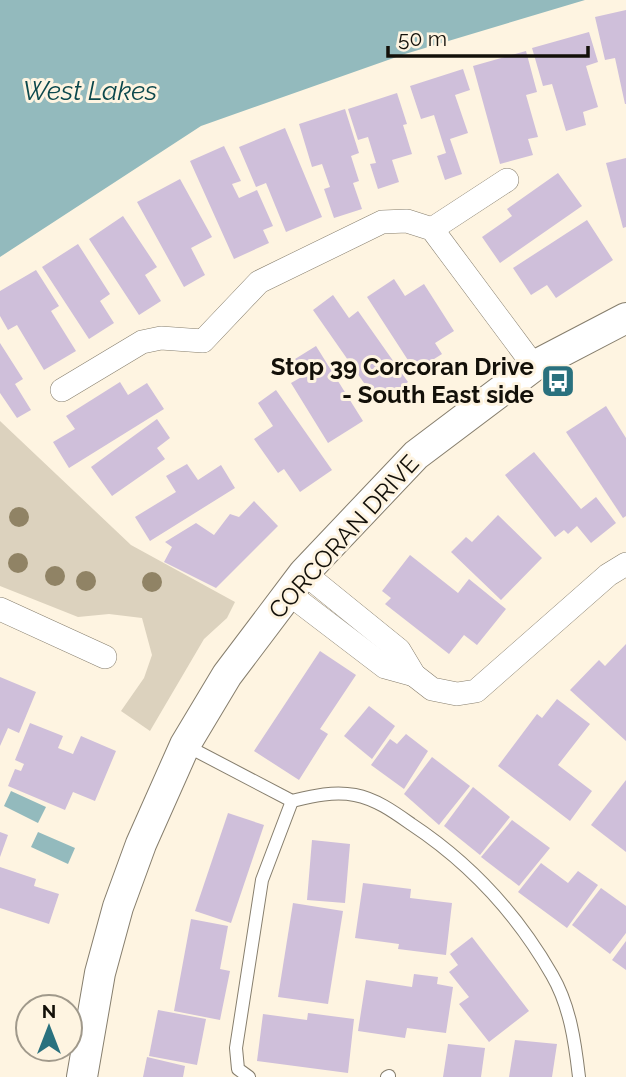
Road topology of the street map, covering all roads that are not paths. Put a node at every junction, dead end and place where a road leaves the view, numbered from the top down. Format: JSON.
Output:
{"nodes":[{"id":1,"x":507,"y":180,"type":"dead end"},
{"id":2,"x":432,"y":229,"type":"junction"},
{"id":3,"x":626,"y":318,"type":"edge"},
{"id":4,"x":534,"y":366,"type":"junction"},
{"id":5,"x":62,"y":390,"type":"dead end"},
{"id":6,"x":626,"y":564,"type":"edge"},
{"id":7,"x":296,"y":583,"type":"junction"},
{"id":8,"x":0,"y":609,"type":"edge"},
{"id":9,"x":106,"y":657,"type":"dead end"},
{"id":10,"x":185,"y":745,"type":"junction"},
{"id":11,"x":292,"y":801,"type":"junction"},
{"id":12,"x":82,"y":1077,"type":"edge"},
{"id":13,"x":249,"y":1077,"type":"edge"},
{"id":14,"x":579,"y":1077,"type":"edge"}],
"edges":[{"from":1,"to":2,"type":"street"},
{"from":2,"to":4,"type":"street"},
{"from":2,"to":5,"type":"street"},
{"from":3,"to":4,"type":"street","name":"CORCORAN DRIVE"},
{"from":4,"to":7,"type":"street","name":"CORCORAN DRIVE"},
{"from":6,"to":7,"type":"street"},
{"from":7,"to":10,"type":"street","name":"CORCORAN DRIVE"},
{"from":8,"to":9,"type":"street"},
{"from":10,"to":11,"type":"lane"},
{"from":10,"to":12,"type":"street","name":"CORCORAN DRIVE"},
{"from":11,"to":13,"type":"lane"},
{"from":11,"to":14,"type":"lane"}]}
